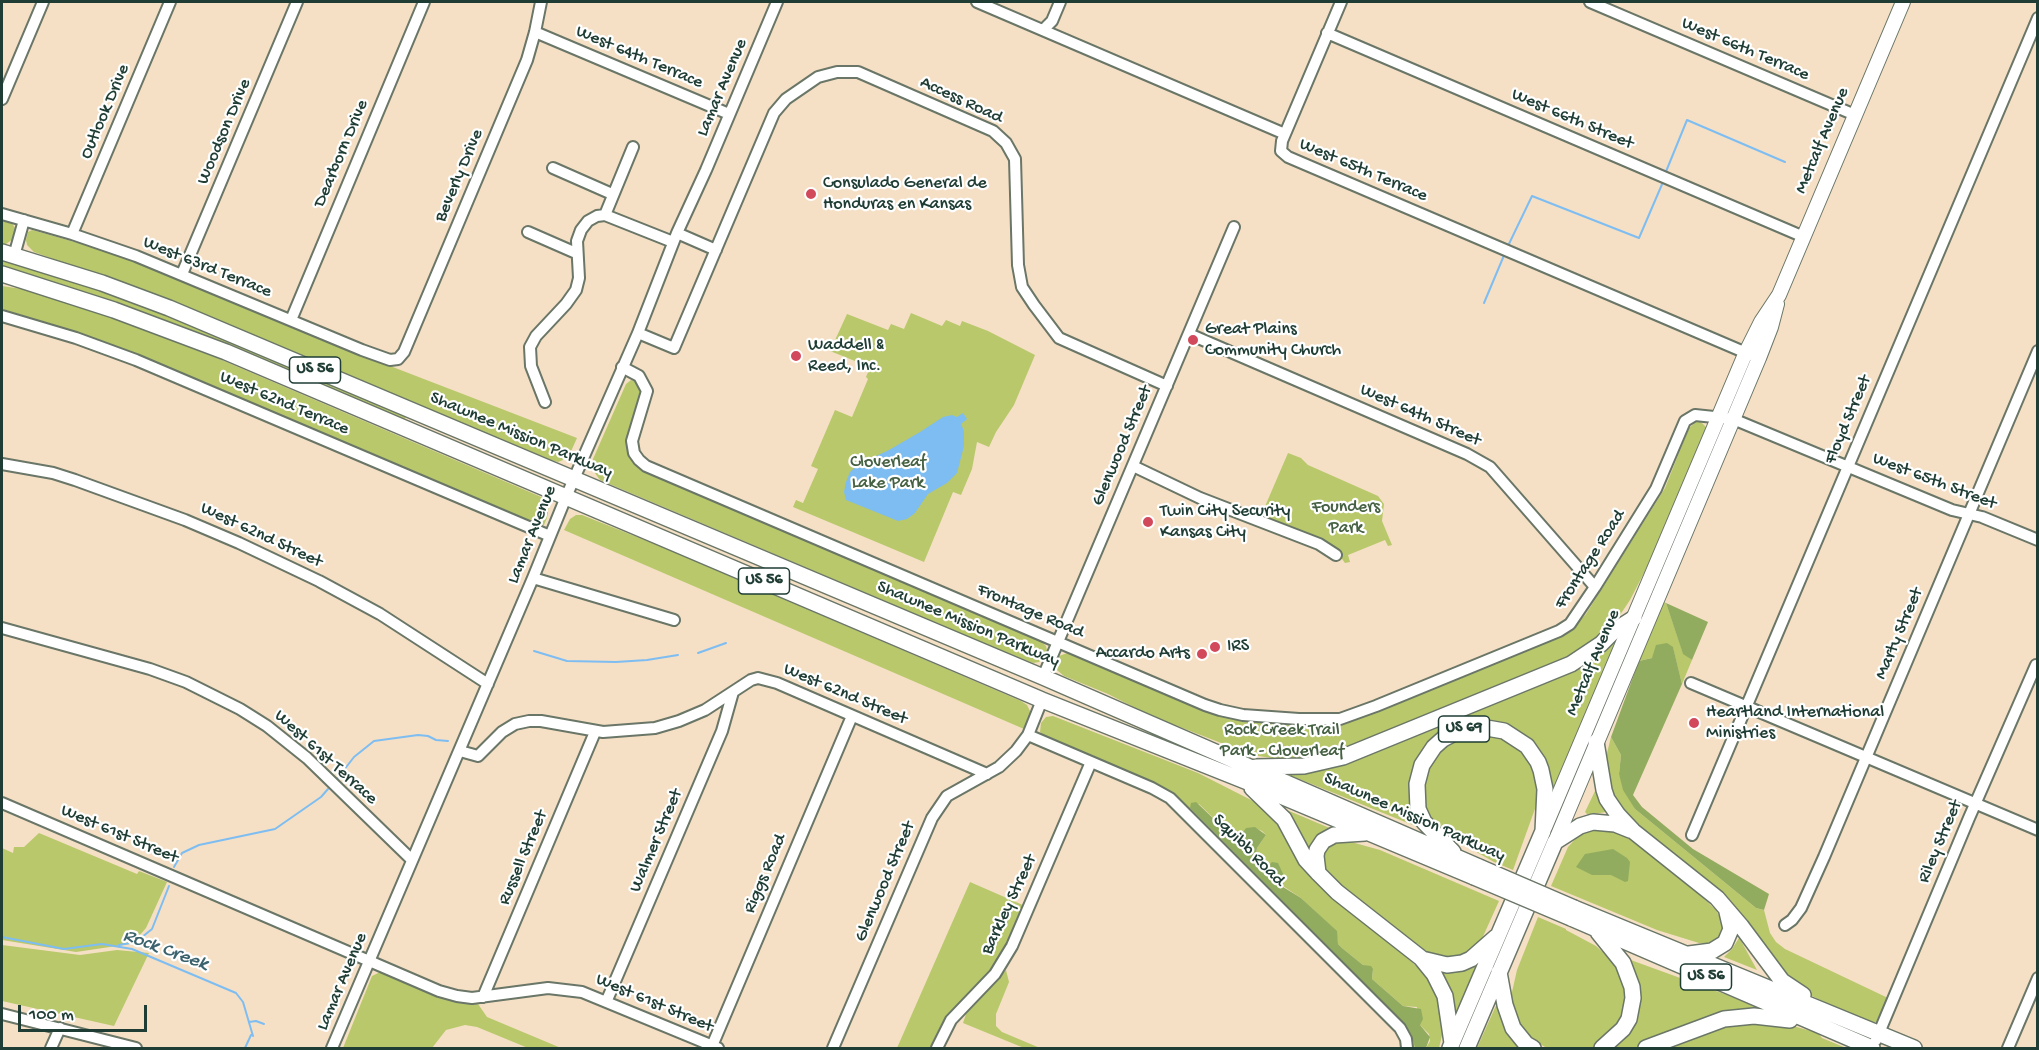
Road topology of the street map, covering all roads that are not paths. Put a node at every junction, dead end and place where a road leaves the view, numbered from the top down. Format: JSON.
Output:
{"nodes":[{"id":1,"x":43,"y":2,"type":"edge"},
{"id":2,"x":170,"y":2,"type":"edge"},
{"id":3,"x":297,"y":2,"type":"edge"},
{"id":4,"x":424,"y":2,"type":"edge"},
{"id":5,"x":541,"y":2,"type":"edge"},
{"id":6,"x":776,"y":2,"type":"edge"},
{"id":7,"x":977,"y":2,"type":"edge"},
{"id":8,"x":1060,"y":2,"type":"edge"},
{"id":9,"x":1341,"y":2,"type":"edge"},
{"id":10,"x":1590,"y":2,"type":"edge"},
{"id":11,"x":1903,"y":2,"type":"edge"},
{"id":12,"x":2037,"y":18,"type":"edge"},
{"id":13,"x":1043,"y":30,"type":"junction"},
{"id":14,"x":535,"y":32,"type":"junction"},
{"id":15,"x":1327,"y":33,"type":"junction"},
{"id":16,"x":2,"y":99,"type":"edge"},
{"id":17,"x":729,"y":114,"type":"junction"},
{"id":18,"x":1855,"y":115,"type":"junction"},
{"id":19,"x":1285,"y":134,"type":"junction"},
{"id":20,"x":633,"y":147,"type":"dead end"},
{"id":21,"x":553,"y":168,"type":"dead end"},
{"id":22,"x":612,"y":194,"type":"junction"},
{"id":23,"x":2,"y":214,"type":"edge"},
{"id":24,"x":605,"y":215,"type":"junction"},
{"id":25,"x":24,"y":220,"type":"junction"},
{"id":26,"x":1234,"y":227,"type":"dead end"},
{"id":27,"x":528,"y":232,"type":"dead end"},
{"id":28,"x":72,"y":234,"type":"junction"},
{"id":29,"x":1804,"y":237,"type":"junction"},
{"id":30,"x":675,"y":238,"type":"junction"},
{"id":31,"x":716,"y":250,"type":"junction"},
{"id":32,"x":576,"y":253,"type":"junction"},
{"id":33,"x":8,"y":254,"type":"edge"},
{"id":34,"x":2,"y":274,"type":"edge"},
{"id":35,"x":182,"y":274,"type":"junction"},
{"id":36,"x":2,"y":316,"type":"edge"},
{"id":37,"x":291,"y":320,"type":"junction"},
{"id":38,"x":638,"y":333,"type":"junction"},
{"id":39,"x":1189,"y":334,"type":"junction"},
{"id":40,"x":2037,"y":351,"type":"edge"},
{"id":41,"x":1753,"y":355,"type":"junction"},
{"id":42,"x":398,"y":359,"type":"joint"},
{"id":43,"x":622,"y":367,"type":"junction"},
{"id":44,"x":1167,"y":386,"type":"junction"},
{"id":45,"x":545,"y":402,"type":"dead end"},
{"id":46,"x":1719,"y":417,"type":"junction"},
{"id":47,"x":1733,"y":419,"type":"junction"},
{"id":48,"x":2,"y":464,"type":"edge"},
{"id":49,"x":1133,"y":466,"type":"junction"},
{"id":50,"x":1848,"y":466,"type":"junction"},
{"id":51,"x":573,"y":479,"type":"junction"},
{"id":52,"x":566,"y":497,"type":"junction"},
{"id":53,"x":1968,"y":515,"type":"junction"},
{"id":54,"x":550,"y":536,"type":"junction"},
{"id":55,"x":2037,"y":540,"type":"edge"},
{"id":56,"x":1336,"y":555,"type":"dead end"},
{"id":57,"x":533,"y":578,"type":"junction"},
{"id":58,"x":1595,"y":587,"type":"junction"},
{"id":59,"x":1634,"y":618,"type":"junction"},
{"id":60,"x":674,"y":620,"type":"dead end"},
{"id":61,"x":2,"y":628,"type":"edge"},
{"id":62,"x":1057,"y":642,"type":"junction"},
{"id":63,"x":2036,"y":665,"type":"dead end"},
{"id":64,"x":1043,"y":678,"type":"junction"},
{"id":65,"x":1691,"y":683,"type":"dead end"},
{"id":66,"x":488,"y":684,"type":"junction"},
{"id":67,"x":1013,"y":687,"type":"junction"},
{"id":68,"x":1073,"y":691,"type":"junction"},
{"id":69,"x":733,"y":692,"type":"junction"},
{"id":70,"x":1042,"y":700,"type":"junction"},
{"id":71,"x":1746,"y":706,"type":"junction"},
{"id":72,"x":852,"y":716,"type":"junction"},
{"id":73,"x":595,"y":732,"type":"junction"},
{"id":74,"x":1028,"y":735,"type":"junction"},
{"id":75,"x":1596,"y":742,"type":"junction"},
{"id":76,"x":460,"y":751,"type":"junction"},
{"id":77,"x":1865,"y":757,"type":"junction"},
{"id":78,"x":1091,"y":762,"type":"junction"},
{"id":79,"x":987,"y":774,"type":"junction"},
{"id":80,"x":1247,"y":774,"type":"junction"},
{"id":81,"x":2,"y":803,"type":"edge"},
{"id":82,"x":1975,"y":804,"type":"junction"},
{"id":83,"x":2037,"y":830,"type":"edge"},
{"id":84,"x":1543,"y":831,"type":"junction"},
{"id":85,"x":1633,"y":831,"type":"junction"},
{"id":86,"x":1368,"y":832,"type":"junction"},
{"id":87,"x":1692,"y":835,"type":"dead end"},
{"id":88,"x":1555,"y":842,"type":"junction"},
{"id":89,"x":1460,"y":859,"type":"junction"},
{"id":90,"x":412,"y":860,"type":"junction"},
{"id":91,"x":1476,"y":872,"type":"junction"},
{"id":92,"x":1318,"y":873,"type":"junction"},
{"id":93,"x":1727,"y":910,"type":"junction"},
{"id":94,"x":1573,"y":913,"type":"junction"},
{"id":95,"x":1785,"y":925,"type":"dead end"},
{"id":96,"x":1596,"y":929,"type":"junction"},
{"id":97,"x":1498,"y":935,"type":"junction"},
{"id":98,"x":1686,"y":954,"type":"junction"},
{"id":99,"x":1421,"y":958,"type":"junction"},
{"id":100,"x":370,"y":961,"type":"junction"},
{"id":101,"x":1499,"y":972,"type":"junction"},
{"id":102,"x":2037,"y":978,"type":"edge"},
{"id":103,"x":483,"y":997,"type":"junction"},
{"id":104,"x":607,"y":1000,"type":"junction"},
{"id":105,"x":2,"y":1014,"type":"edge"},
{"id":106,"x":1820,"y":1018,"type":"junction"},
{"id":107,"x":60,"y":1028,"type":"junction"},
{"id":108,"x":1879,"y":1033,"type":"junction"},
{"id":109,"x":715,"y":1047,"type":"edge"},
{"id":110,"x":1456,"y":1047,"type":"edge"},
{"id":111,"x":51,"y":1048,"type":"edge"},
{"id":112,"x":136,"y":1048,"type":"edge"},
{"id":113,"x":332,"y":1048,"type":"edge"},
{"id":114,"x":833,"y":1048,"type":"edge"},
{"id":115,"x":937,"y":1048,"type":"edge"},
{"id":116,"x":1407,"y":1048,"type":"edge"},
{"id":117,"x":1533,"y":1048,"type":"edge"},
{"id":118,"x":1602,"y":1048,"type":"edge"},
{"id":119,"x":1646,"y":1048,"type":"edge"},
{"id":120,"x":1872,"y":1048,"type":"edge"},
{"id":121,"x":1914,"y":1048,"type":"edge"},
{"id":122,"x":2008,"y":1048,"type":"edge"}],
"edges":[{"from":1,"to":16,"type":"street"},
{"from":2,"to":28,"type":"street","name":"Outlook Drive"},
{"from":3,"to":35,"type":"street","name":"Woodson Drive"},
{"from":4,"to":37,"type":"street","name":"Dearborn Drive"},
{"from":5,"to":14,"type":"street","name":"Beverly Drive"},
{"from":6,"to":17,"type":"street","name":"Lamar Avenue"},
{"from":7,"to":13,"type":"street","name":"West 65th Terrace"},
{"from":8,"to":13,"type":"street"},
{"from":9,"to":15,"type":"street"},
{"from":10,"to":18,"type":"street","name":"West 66th Terrace"},
{"from":11,"to":18,"type":"main road","name":"Metcalf Avenue"},
{"from":12,"to":50,"type":"street","name":"Floyd Street"},
{"from":13,"to":19,"type":"street","name":"West 65th Terrace"},
{"from":14,"to":17,"type":"street","name":"West 64th Terrace"},
{"from":14,"to":42,"type":"street","name":"Beverly Drive"},
{"from":15,"to":19,"type":"street"},
{"from":15,"to":29,"type":"street","name":"West 66th Street"},
{"from":17,"to":30,"type":"street","name":"Lamar Avenue"},
{"from":18,"to":29,"type":"main road","name":"Metcalf Avenue"},
{"from":19,"to":41,"type":"street","name":"West 65th Terrace"},
{"from":20,"to":22,"type":"street"},
{"from":21,"to":22,"type":"street"},
{"from":22,"to":24,"type":"street"},
{"from":23,"to":25,"type":"street","name":"West 63rd Terrace"},
{"from":24,"to":30,"type":"street"},
{"from":24,"to":32,"type":"street"},
{"from":25,"to":28,"type":"street","name":"West 63rd Terrace"},
{"from":25,"to":33,"type":"street"},
{"from":26,"to":39,"type":"street","name":"Glenwood Street"},
{"from":27,"to":32,"type":"street"},
{"from":28,"to":35,"type":"street","name":"West 63rd Terrace"},
{"from":29,"to":41,"type":"main road","name":"Metcalf Avenue"},
{"from":30,"to":31,"type":"street"},
{"from":30,"to":38,"type":"street","name":"Lamar Avenue"},
{"from":31,"to":38,"type":"street","name":"Access Road"},
{"from":31,"to":44,"type":"street","name":"Access Road"},
{"from":32,"to":45,"type":"street"},
{"from":33,"to":51,"type":"highway","name":"Shawnee Mission Parkway","number":"US 56"},
{"from":34,"to":52,"type":"highway","name":"Shawnee Mission Parkway","number":"US 56"},
{"from":35,"to":37,"type":"street","name":"West 63rd Terrace"},
{"from":36,"to":54,"type":"street","name":"West 62nd Terrace"},
{"from":37,"to":42,"type":"street","name":"West 63rd Terrace"},
{"from":38,"to":43,"type":"street","name":"Lamar Avenue"},
{"from":39,"to":44,"type":"street","name":"Glenwood Street"},
{"from":39,"to":58,"type":"street","name":"West 64th Street"},
{"from":40,"to":53,"type":"street","name":"Marty Street"},
{"from":41,"to":46,"type":"main road","name":"Metcalf Avenue"},
{"from":41,"to":47,"type":"main road","name":"Metcalf Avenue"},
{"from":43,"to":51,"type":"street","name":"Lamar Avenue"},
{"from":43,"to":62,"type":"street","name":"Frontage Road"},
{"from":44,"to":49,"type":"street","name":"Glenwood Street"},
{"from":46,"to":47,"type":"street","name":"West 65th Street"},
{"from":46,"to":58,"type":"street","name":"Frontage Road"},
{"from":46,"to":59,"type":"main road","name":"Metcalf Avenue"},
{"from":47,"to":50,"type":"street","name":"West 65th Street"},
{"from":47,"to":75,"type":"main road","name":"Metcalf Avenue"},
{"from":48,"to":66,"type":"street","name":"West 62nd Street"},
{"from":49,"to":56,"type":"street"},
{"from":49,"to":62,"type":"street","name":"Glenwood Street"},
{"from":50,"to":53,"type":"street","name":"West 65th Street"},
{"from":50,"to":71,"type":"street","name":"Floyd Street"},
{"from":51,"to":52,"type":"street","name":"Lamar Avenue"},
{"from":51,"to":64,"type":"highway","name":"Shawnee Mission Parkway","number":"US 56"},
{"from":52,"to":54,"type":"street","name":"Lamar Avenue"},
{"from":52,"to":67,"type":"highway","name":"Shawnee Mission Parkway","number":"US 56"},
{"from":53,"to":55,"type":"street","name":"West 65th Street"},
{"from":53,"to":77,"type":"street","name":"Marty Street"},
{"from":54,"to":57,"type":"street","name":"Lamar Avenue"},
{"from":57,"to":60,"type":"street"},
{"from":57,"to":66,"type":"street","name":"Lamar Avenue"},
{"from":58,"to":62,"type":"street","name":"Frontage Road"},
{"from":59,"to":80,"type":"highway"},
{"from":59,"to":84,"type":"main road","name":"Metcalf Avenue"},
{"from":61,"to":90,"type":"street","name":"West 61st Terrace"},
{"from":62,"to":64,"type":"street","name":"Glenwood Street"},
{"from":63,"to":82,"type":"street","name":"Riley Street"},
{"from":64,"to":67,"type":"highway"},
{"from":64,"to":68,"type":"highway","name":"Shawnee Mission Parkway","number":"US 56"},
{"from":65,"to":71,"type":"street"},
{"from":66,"to":76,"type":"street","name":"Lamar Avenue"},
{"from":67,"to":70,"type":"highway","name":"Shawnee Mission Parkway","number":"US 56"},
{"from":68,"to":70,"type":"highway"},
{"from":68,"to":80,"type":"highway","name":"Shawnee Mission Parkway","number":"US 56"},
{"from":69,"to":72,"type":"street","name":"West 62nd Street"},
{"from":69,"to":73,"type":"street","name":"West 62nd Street"},
{"from":69,"to":104,"type":"street","name":"Walmer Street"},
{"from":70,"to":74,"type":"street","name":"Glenwood Street"},
{"from":70,"to":80,"type":"highway","name":"Shawnee Mission Parkway","number":"US 56"},
{"from":71,"to":77,"type":"street"},
{"from":71,"to":87,"type":"street","name":"Floyd Street"},
{"from":72,"to":79,"type":"street","name":"West 62nd Street"},
{"from":72,"to":109,"type":"street","name":"Riggs Road"},
{"from":73,"to":76,"type":"street","name":"West 62nd Street"},
{"from":73,"to":103,"type":"street","name":"Russell Street"},
{"from":74,"to":78,"type":"street"},
{"from":74,"to":79,"type":"street","name":"Glenwood Street"},
{"from":75,"to":85,"type":"highway"},
{"from":75,"to":88,"type":"main road","name":"Metcalf Avenue"},
{"from":76,"to":90,"type":"street","name":"Lamar Avenue"},
{"from":77,"to":82,"type":"street"},
{"from":77,"to":95,"type":"street","name":"Marty Street"},
{"from":78,"to":115,"type":"street","name":"Barkley Street"},
{"from":78,"to":116,"type":"street","name":"Squibb Road"},
{"from":79,"to":114,"type":"street","name":"Glenwood Street"},
{"from":80,"to":86,"type":"highway","name":"Shawnee Mission Parkway","number":"US 56"},
{"from":80,"to":89,"type":"highway","name":"Shawnee Mission Parkway","number":"US 56"},
{"from":80,"to":92,"type":"highway"},
{"from":81,"to":100,"type":"street","name":"West 61st Street"},
{"from":82,"to":83,"type":"street"},
{"from":82,"to":108,"type":"street","name":"Riley Street"},
{"from":84,"to":89,"type":"highway","number":"US 69"},
{"from":84,"to":97,"type":"highway","name":"Metcalf Avenue","number":"US 69"},
{"from":85,"to":88,"type":"highway"},
{"from":85,"to":93,"type":"highway"},
{"from":86,"to":91,"type":"highway","name":"Shawnee Mission Parkway","number":"US 56"},
{"from":86,"to":92,"type":"highway"},
{"from":88,"to":101,"type":"highway","name":"Metcalf Avenue"},
{"from":89,"to":91,"type":"highway","name":"Shawnee Mission Parkway","number":"US 56"},
{"from":90,"to":100,"type":"street","name":"Lamar Avenue"},
{"from":91,"to":94,"type":"highway","name":"Shawnee Mission Parkway","number":"US 56","bridge":true},
{"from":92,"to":99,"type":"highway"},
{"from":93,"to":98,"type":"highway"},
{"from":93,"to":106,"type":"highway"},
{"from":94,"to":96,"type":"highway","name":"Shawnee Mission Parkway","number":"US 56"},
{"from":94,"to":98,"type":"highway","name":"Shawnee Mission Parkway","number":"US 56"},
{"from":96,"to":106,"type":"highway","name":"Shawnee Mission Parkway","number":"US 56"},
{"from":96,"to":118,"type":"highway"},
{"from":97,"to":99,"type":"highway"},
{"from":97,"to":110,"type":"highway","name":"Metcalf Avenue","number":"US 69"},
{"from":98,"to":106,"type":"highway","name":"Shawnee Mission Parkway","number":"US 56"},
{"from":99,"to":110,"type":"highway"},
{"from":100,"to":103,"type":"street","name":"West 61st Street"},
{"from":100,"to":113,"type":"street","name":"Lamar Avenue"},
{"from":101,"to":110,"type":"highway","name":"Metcalf Avenue"},
{"from":101,"to":117,"type":"highway"},
{"from":102,"to":122,"type":"street"},
{"from":103,"to":104,"type":"street","name":"West 61st Street"},
{"from":104,"to":109,"type":"street","name":"West 61st Street"},
{"from":105,"to":107,"type":"street"},
{"from":106,"to":108,"type":"highway","name":"Shawnee Mission Parkway","number":"US 56"},
{"from":106,"to":119,"type":"highway"},
{"from":106,"to":120,"type":"highway","name":"Shawnee Mission Parkway","number":"US 56"},
{"from":107,"to":111,"type":"street"},
{"from":107,"to":112,"type":"street"},
{"from":108,"to":120,"type":"street","name":"Riley Street"},
{"from":108,"to":121,"type":"highway","name":"Shawnee Mission Parkway","number":"US 56"}]}
